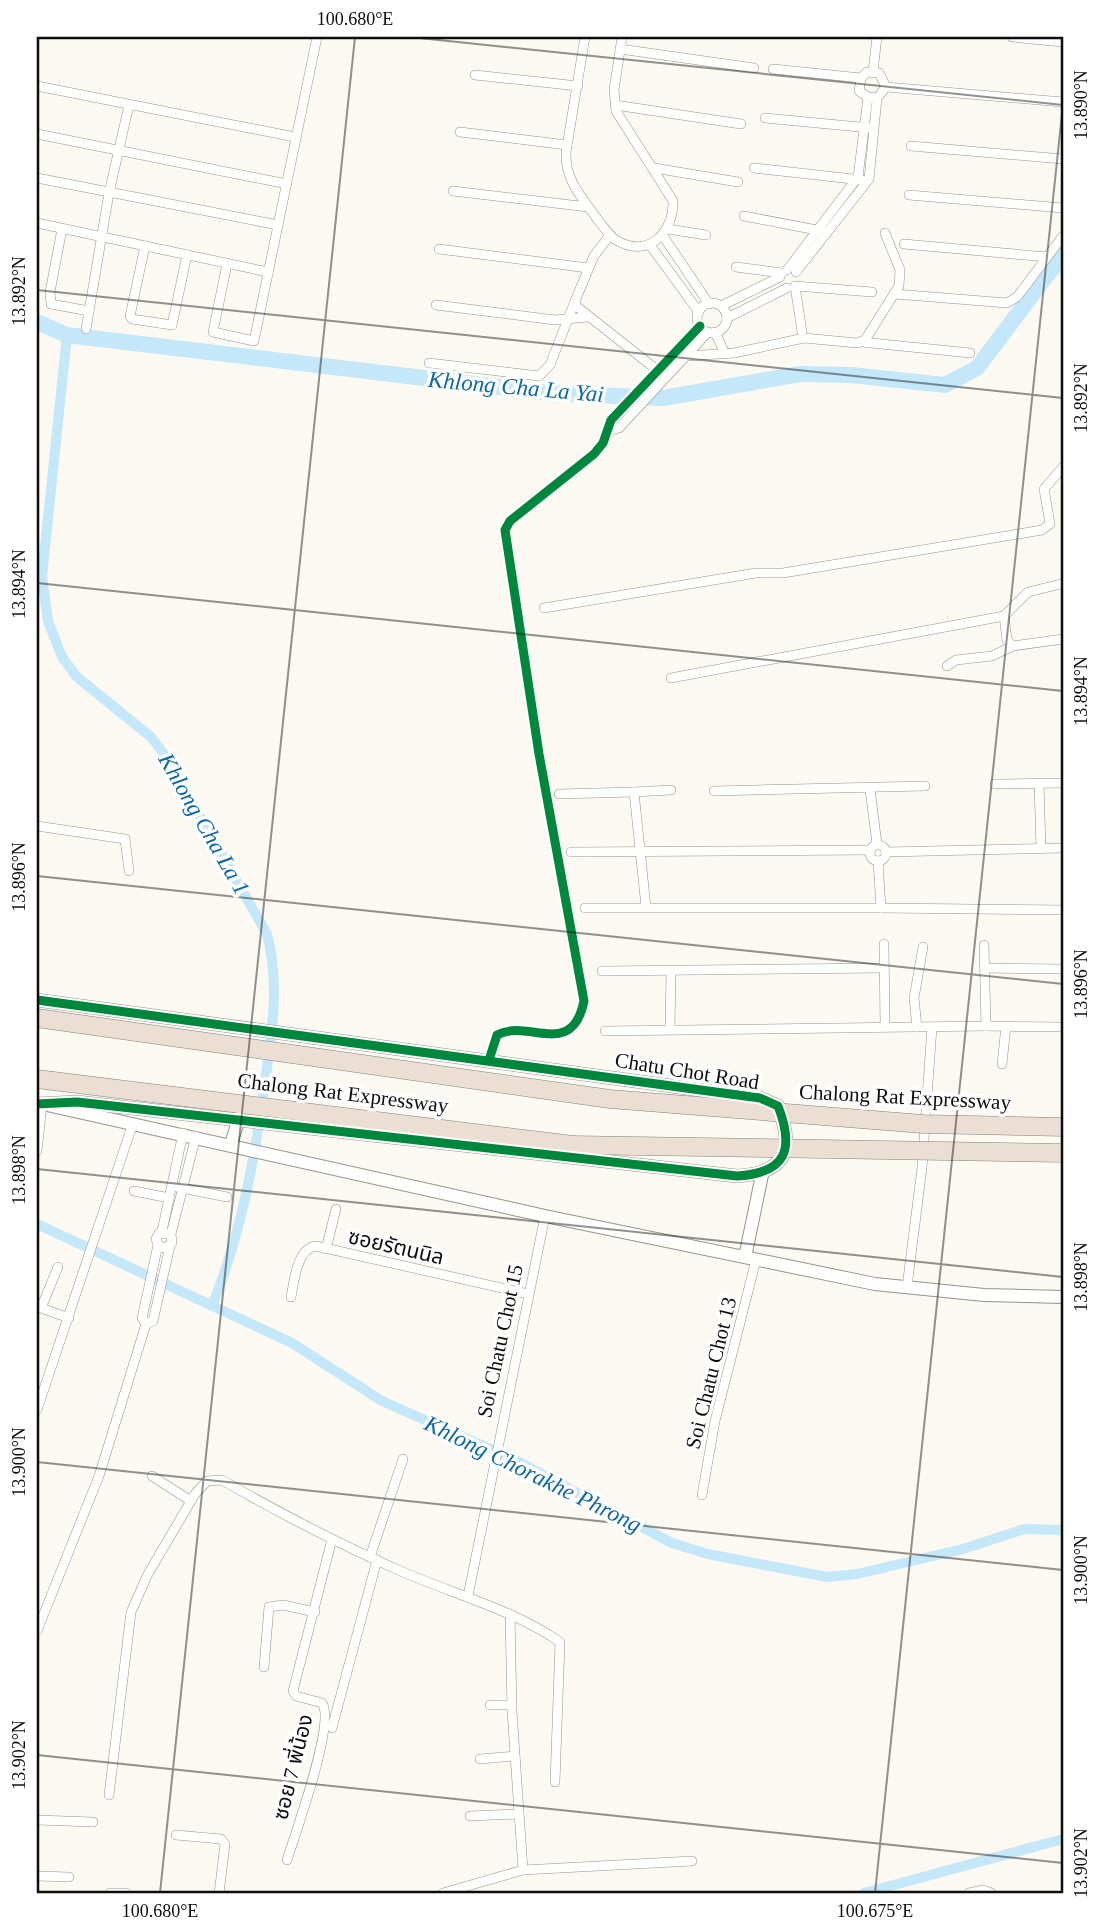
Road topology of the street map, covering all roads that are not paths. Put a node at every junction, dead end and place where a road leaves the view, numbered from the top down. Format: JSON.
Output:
{"nodes":[{"id":1,"x":317,"y":37,"type":"edge"},
{"id":2,"x":585,"y":37,"type":"edge"},
{"id":3,"x":622,"y":37,"type":"edge"},
{"id":4,"x":877,"y":37,"type":"edge"},
{"id":5,"x":1012,"y":37,"type":"edge"},
{"id":6,"x":1063,"y":42,"type":"edge"},
{"id":7,"x":620,"y":49,"type":"junction"},
{"id":8,"x":754,"y":68,"type":"dead end"},
{"id":9,"x":773,"y":69,"type":"dead end"},
{"id":10,"x":873,"y":71,"type":"junction"},
{"id":11,"x":475,"y":75,"type":"dead end"},
{"id":12,"x":861,"y":78,"type":"junction"},
{"id":13,"x":37,"y":86,"type":"edge"},
{"id":14,"x":578,"y":86,"type":"junction"},
{"id":15,"x":886,"y":87,"type":"junction"},
{"id":16,"x":872,"y":98,"type":"junction"},
{"id":17,"x":1063,"y":102,"type":"edge"},
{"id":18,"x":129,"y":105,"type":"junction"},
{"id":19,"x":614,"y":105,"type":"junction"},
{"id":20,"x":765,"y":118,"type":"dead end"},
{"id":21,"x":741,"y":124,"type":"dead end"},
{"id":22,"x":870,"y":128,"type":"junction"},
{"id":23,"x":460,"y":132,"type":"dead end"},
{"id":24,"x":37,"y":134,"type":"edge"},
{"id":25,"x":295,"y":137,"type":"junction"},
{"id":26,"x":567,"y":145,"type":"junction"},
{"id":27,"x":911,"y":146,"type":"dead end"},
{"id":28,"x":117,"y":150,"type":"junction"},
{"id":29,"x":1063,"y":159,"type":"edge"},
{"id":30,"x":653,"y":168,"type":"junction"},
{"id":31,"x":754,"y":168,"type":"dead end"},
{"id":32,"x":37,"y":178,"type":"edge"},
{"id":33,"x":862,"y":180,"type":"junction"},
{"id":34,"x":738,"y":182,"type":"dead end"},
{"id":35,"x":287,"y":184,"type":"junction"},
{"id":36,"x":453,"y":191,"type":"dead end"},
{"id":37,"x":109,"y":193,"type":"junction"},
{"id":38,"x":909,"y":195,"type":"dead end"},
{"id":39,"x":588,"y":207,"type":"junction"},
{"id":40,"x":1063,"y":208,"type":"edge"},
{"id":41,"x":744,"y":216,"type":"dead end"},
{"id":42,"x":37,"y":223,"type":"edge"},
{"id":43,"x":278,"y":225,"type":"junction"},
{"id":44,"x":62,"y":229,"type":"junction"},
{"id":45,"x":823,"y":231,"type":"junction"},
{"id":46,"x":665,"y":232,"type":"junction"},
{"id":47,"x":885,"y":233,"type":"dead end"},
{"id":48,"x":610,"y":235,"type":"junction"},
{"id":49,"x":706,"y":235,"type":"dead end"},
{"id":50,"x":1063,"y":236,"type":"edge"},
{"id":51,"x":102,"y":237,"type":"junction"},
{"id":52,"x":904,"y":244,"type":"dead end"},
{"id":53,"x":650,"y":245,"type":"junction"},
{"id":54,"x":145,"y":246,"type":"junction"},
{"id":55,"x":439,"y":249,"type":"dead end"},
{"id":56,"x":187,"y":255,"type":"junction"},
{"id":57,"x":1047,"y":257,"type":"junction"},
{"id":58,"x":227,"y":264,"type":"junction"},
{"id":59,"x":736,"y":267,"type":"dead end"},
{"id":60,"x":588,"y":268,"type":"junction"},
{"id":61,"x":268,"y":272,"type":"junction"},
{"id":62,"x":786,"y":273,"type":"junction"},
{"id":63,"x":791,"y":287,"type":"junction"},
{"id":64,"x":873,"y":292,"type":"dead end"},
{"id":65,"x":895,"y":294,"type":"junction"},
{"id":66,"x":575,"y":301,"type":"junction"},
{"id":67,"x":709,"y":304,"type":"junction"},
{"id":68,"x":436,"y":305,"type":"dead end"},
{"id":69,"x":721,"y":306,"type":"junction"},
{"id":70,"x":89,"y":311,"type":"junction"},
{"id":71,"x":699,"y":312,"type":"junction"},
{"id":72,"x":587,"y":317,"type":"junction"},
{"id":73,"x":567,"y":318,"type":"junction"},
{"id":74,"x":727,"y":318,"type":"junction"},
{"id":75,"x":86,"y":329,"type":"dead end"},
{"id":76,"x":707,"y":330,"type":"junction"},
{"id":77,"x":802,"y":332,"type":"dead end"},
{"id":78,"x":862,"y":342,"type":"junction"},
{"id":79,"x":970,"y":353,"type":"dead end"},
{"id":80,"x":725,"y":354,"type":"junction"},
{"id":81,"x":687,"y":356,"type":"junction"},
{"id":82,"x":429,"y":363,"type":"dead end"},
{"id":83,"x":657,"y":370,"type":"junction"},
{"id":84,"x":608,"y":431,"type":"junction"},
{"id":85,"x":1063,"y":467,"type":"edge"},
{"id":86,"x":1060,"y":584,"type":"dead end"},
{"id":87,"x":544,"y":608,"type":"dead end"},
{"id":88,"x":1003,"y":616,"type":"junction"},
{"id":89,"x":1063,"y":639,"type":"edge"},
{"id":90,"x":1013,"y":646,"type":"junction"},
{"id":91,"x":947,"y":666,"type":"dead end"},
{"id":92,"x":671,"y":678,"type":"dead end"},
{"id":93,"x":1063,"y":783,"type":"edge"},
{"id":94,"x":1039,"y":784,"type":"junction"},
{"id":95,"x":995,"y":785,"type":"dead end"},
{"id":96,"x":925,"y":786,"type":"dead end"},
{"id":97,"x":870,"y":789,"type":"junction"},
{"id":98,"x":671,"y":790,"type":"dead end"},
{"id":99,"x":714,"y":791,"type":"dead end"},
{"id":100,"x":634,"y":792,"type":"junction"},
{"id":101,"x":559,"y":794,"type":"dead end"},
{"id":102,"x":37,"y":826,"type":"edge"},
{"id":103,"x":873,"y":847,"type":"junction"},
{"id":104,"x":1041,"y":848,"type":"junction"},
{"id":105,"x":1063,"y":848,"type":"edge"},
{"id":106,"x":641,"y":851,"type":"junction"},
{"id":107,"x":571,"y":852,"type":"dead end"},
{"id":108,"x":886,"y":852,"type":"junction"},
{"id":109,"x":878,"y":861,"type":"junction"},
{"id":110,"x":129,"y":871,"type":"dead end"},
{"id":111,"x":646,"y":907,"type":"junction"},
{"id":112,"x":585,"y":908,"type":"dead end"},
{"id":113,"x":881,"y":908,"type":"junction"},
{"id":114,"x":1063,"y":910,"type":"edge"},
{"id":115,"x":884,"y":944,"type":"dead end"},
{"id":116,"x":984,"y":945,"type":"dead end"},
{"id":117,"x":923,"y":947,"type":"dead end"},
{"id":118,"x":884,"y":968,"type":"junction"},
{"id":119,"x":985,"y":968,"type":"junction"},
{"id":120,"x":1063,"y":969,"type":"edge"},
{"id":121,"x":602,"y":971,"type":"dead end"},
{"id":122,"x":671,"y":971,"type":"junction"},
{"id":123,"x":37,"y":1000,"type":"edge"},
{"id":124,"x":37,"y":1018,"type":"edge"},
{"id":125,"x":885,"y":1026,"type":"junction"},
{"id":126,"x":986,"y":1026,"type":"junction"},
{"id":127,"x":1006,"y":1026,"type":"junction"},
{"id":128,"x":917,"y":1027,"type":"junction"},
{"id":129,"x":932,"y":1027,"type":"junction"},
{"id":130,"x":1063,"y":1027,"type":"edge"},
{"id":131,"x":670,"y":1029,"type":"junction"},
{"id":132,"x":605,"y":1031,"type":"dead end"},
{"id":133,"x":489,"y":1060,"type":"junction"},
{"id":134,"x":1002,"y":1064,"type":"dead end"},
{"id":135,"x":37,"y":1079,"type":"edge"},
{"id":136,"x":42,"y":1105,"type":"edge"},
{"id":137,"x":243,"y":1114,"type":"junction"},
{"id":138,"x":282,"y":1116,"type":"junction"},
{"id":139,"x":132,"y":1126,"type":"junction"},
{"id":140,"x":1063,"y":1127,"type":"edge"},
{"id":141,"x":189,"y":1135,"type":"junction"},
{"id":142,"x":237,"y":1146,"type":"junction"},
{"id":143,"x":37,"y":1152,"type":"edge"},
{"id":144,"x":1063,"y":1153,"type":"edge"},
{"id":145,"x":762,"y":1175,"type":"junction"},
{"id":146,"x":172,"y":1186,"type":"junction"},
{"id":147,"x":182,"y":1188,"type":"junction"},
{"id":148,"x":134,"y":1191,"type":"dead end"},
{"id":149,"x":227,"y":1197,"type":"dead end"},
{"id":150,"x":169,"y":1198,"type":"junction"},
{"id":151,"x":335,"y":1209,"type":"dead end"},
{"id":152,"x":545,"y":1216,"type":"junction"},
{"id":153,"x":167,"y":1233,"type":"junction"},
{"id":154,"x":170,"y":1246,"type":"junction"},
{"id":155,"x":157,"y":1249,"type":"junction"},
{"id":156,"x":326,"y":1249,"type":"junction"},
{"id":157,"x":751,"y":1258,"type":"junction"},
{"id":158,"x":58,"y":1267,"type":"dead end"},
{"id":159,"x":907,"y":1287,"type":"junction"},
{"id":160,"x":528,"y":1294,"type":"junction"},
{"id":161,"x":291,"y":1297,"type":"dead end"},
{"id":162,"x":1063,"y":1297,"type":"edge"},
{"id":163,"x":69,"y":1318,"type":"junction"},
{"id":164,"x":146,"y":1324,"type":"junction"},
{"id":165,"x":37,"y":1410,"type":"edge"},
{"id":166,"x":403,"y":1459,"type":"dead end"},
{"id":167,"x":152,"y":1476,"type":"dead end"},
{"id":168,"x":702,"y":1495,"type":"dead end"},
{"id":169,"x":191,"y":1501,"type":"junction"},
{"id":170,"x":332,"y":1539,"type":"junction"},
{"id":171,"x":373,"y":1558,"type":"junction"},
{"id":172,"x":468,"y":1596,"type":"junction"},
{"id":173,"x":315,"y":1612,"type":"junction"},
{"id":174,"x":510,"y":1614,"type":"junction"},
{"id":175,"x":37,"y":1631,"type":"edge"},
{"id":176,"x":264,"y":1667,"type":"dead end"},
{"id":177,"x":490,"y":1705,"type":"dead end"},
{"id":178,"x":512,"y":1705,"type":"junction"},
{"id":179,"x":332,"y":1728,"type":"dead end"},
{"id":180,"x":515,"y":1756,"type":"junction"},
{"id":181,"x":480,"y":1759,"type":"dead end"},
{"id":182,"x":555,"y":1782,"type":"dead end"},
{"id":183,"x":109,"y":1796,"type":"dead end"},
{"id":184,"x":519,"y":1814,"type":"junction"},
{"id":185,"x":470,"y":1816,"type":"dead end"},
{"id":186,"x":37,"y":1820,"type":"edge"},
{"id":187,"x":93,"y":1822,"type":"dead end"},
{"id":188,"x":176,"y":1835,"type":"dead end"},
{"id":189,"x":287,"y":1860,"type":"dead end"},
{"id":190,"x":692,"y":1861,"type":"dead end"},
{"id":191,"x":523,"y":1870,"type":"junction"},
{"id":192,"x":37,"y":1875,"type":"edge"},
{"id":193,"x":69,"y":1877,"type":"dead end"},
{"id":194,"x":456,"y":1891,"type":"edge"},
{"id":195,"x":110,"y":1893,"type":"edge"},
{"id":196,"x":126,"y":1893,"type":"edge"},
{"id":197,"x":219,"y":1893,"type":"edge"},
{"id":198,"x":443,"y":1893,"type":"edge"},
{"id":199,"x":970,"y":1893,"type":"edge"},
{"id":200,"x":991,"y":1893,"type":"edge"}],
"edges":[{"from":1,"to":25,"type":"street"},
{"from":2,"to":14,"type":"street"},
{"from":3,"to":7,"type":"street"},
{"from":4,"to":10,"type":"street"},
{"from":5,"to":6,"type":"street"},
{"from":7,"to":8,"type":"street"},
{"from":7,"to":19,"type":"street"},
{"from":9,"to":12,"type":"street"},
{"from":10,"to":12,"type":"street"},
{"from":10,"to":15,"type":"street"},
{"from":11,"to":14,"type":"street"},
{"from":12,"to":16,"type":"street"},
{"from":13,"to":18,"type":"street"},
{"from":14,"to":26,"type":"street"},
{"from":15,"to":16,"type":"street"},
{"from":15,"to":17,"type":"street"},
{"from":16,"to":22,"type":"street"},
{"from":18,"to":25,"type":"street"},
{"from":18,"to":28,"type":"street"},
{"from":19,"to":21,"type":"street"},
{"from":19,"to":30,"type":"street"},
{"from":20,"to":22,"type":"street"},
{"from":22,"to":33,"type":"street"},
{"from":23,"to":26,"type":"street"},
{"from":24,"to":28,"type":"street"},
{"from":25,"to":35,"type":"street"},
{"from":26,"to":39,"type":"street"},
{"from":27,"to":29,"type":"street"},
{"from":28,"to":35,"type":"street"},
{"from":28,"to":37,"type":"street"},
{"from":30,"to":34,"type":"street"},
{"from":30,"to":46,"type":"street"},
{"from":31,"to":33,"type":"street"},
{"from":32,"to":37,"type":"street"},
{"from":33,"to":45,"type":"street"},
{"from":35,"to":43,"type":"street"},
{"from":36,"to":39,"type":"street"},
{"from":37,"to":43,"type":"street"},
{"from":37,"to":51,"type":"street"},
{"from":38,"to":40,"type":"street"},
{"from":39,"to":48,"type":"street"},
{"from":41,"to":45,"type":"street"},
{"from":42,"to":44,"type":"street"},
{"from":43,"to":61,"type":"street"},
{"from":44,"to":51,"type":"street"},
{"from":44,"to":70,"type":"street"},
{"from":45,"to":62,"type":"street"},
{"from":46,"to":49,"type":"street"},
{"from":46,"to":53,"type":"street"},
{"from":46,"to":67,"type":"street"},
{"from":47,"to":65,"type":"street"},
{"from":48,"to":53,"type":"street"},
{"from":48,"to":60,"type":"street"},
{"from":50,"to":57,"type":"street"},
{"from":51,"to":54,"type":"street"},
{"from":51,"to":70,"type":"street"},
{"from":52,"to":57,"type":"street"},
{"from":53,"to":71,"type":"street"},
{"from":54,"to":56,"type":"street"},
{"from":54,"to":56,"type":"street"},
{"from":55,"to":60,"type":"street"},
{"from":56,"to":58,"type":"street"},
{"from":57,"to":65,"type":"street"},
{"from":58,"to":61,"type":"street"},
{"from":58,"to":61,"type":"street"},
{"from":59,"to":62,"type":"street"},
{"from":60,"to":66,"type":"street"},
{"from":62,"to":63,"type":"street"},
{"from":62,"to":63,"type":"street"},
{"from":62,"to":69,"type":"street"},
{"from":63,"to":64,"type":"street"},
{"from":63,"to":74,"type":"street"},
{"from":63,"to":77,"type":"street"},
{"from":65,"to":78,"type":"street"},
{"from":66,"to":72,"type":"street"},
{"from":66,"to":73,"type":"street"},
{"from":67,"to":69,"type":"street"},
{"from":67,"to":71,"type":"street"},
{"from":68,"to":73,"type":"street"},
{"from":69,"to":74,"type":"street"},
{"from":70,"to":75,"type":"street"},
{"from":71,"to":76,"type":"street"},
{"from":72,"to":73,"type":"street"},
{"from":72,"to":83,"type":"street"},
{"from":73,"to":82,"type":"street"},
{"from":74,"to":76,"type":"street"},
{"from":76,"to":80,"type":"street"},
{"from":76,"to":81,"type":"street"},
{"from":76,"to":83,"type":"street"},
{"from":78,"to":79,"type":"street"},
{"from":78,"to":80,"type":"street"},
{"from":80,"to":81,"type":"street"},
{"from":81,"to":84,"type":"street"},
{"from":83,"to":84,"type":"street"},
{"from":84,"to":133,"type":"street"},
{"from":85,"to":87,"type":"street"},
{"from":86,"to":88,"type":"street"},
{"from":88,"to":90,"type":"street"},
{"from":88,"to":92,"type":"street"},
{"from":89,"to":90,"type":"street"},
{"from":90,"to":91,"type":"street"},
{"from":93,"to":94,"type":"street"},
{"from":94,"to":95,"type":"street"},
{"from":94,"to":104,"type":"street"},
{"from":96,"to":97,"type":"street"},
{"from":97,"to":99,"type":"street"},
{"from":97,"to":103,"type":"street"},
{"from":98,"to":100,"type":"street"},
{"from":100,"to":101,"type":"street"},
{"from":100,"to":106,"type":"street"},
{"from":102,"to":110,"type":"street"},
{"from":103,"to":106,"type":"street"},
{"from":103,"to":108,"type":"street"},
{"from":103,"to":109,"type":"street"},
{"from":104,"to":105,"type":"street"},
{"from":104,"to":108,"type":"street"},
{"from":106,"to":107,"type":"street"},
{"from":106,"to":111,"type":"street"},
{"from":108,"to":109,"type":"street"},
{"from":109,"to":113,"type":"street"},
{"from":111,"to":112,"type":"street"},
{"from":111,"to":113,"type":"street"},
{"from":113,"to":114,"type":"street"},
{"from":115,"to":118,"type":"street"},
{"from":116,"to":119,"type":"street"},
{"from":117,"to":128,"type":"street"},
{"from":118,"to":122,"type":"street"},
{"from":118,"to":125,"type":"street"},
{"from":119,"to":120,"type":"street"},
{"from":119,"to":126,"type":"street"},
{"from":121,"to":122,"type":"street"},
{"from":122,"to":131,"type":"street"},
{"from":123,"to":133,"type":"street","name":"Chatu Chot Road"},
{"from":124,"to":140,"type":"highway","name":"Chalong Rat Expressway","bridge":true},
{"from":125,"to":128,"type":"street"},
{"from":125,"to":131,"type":"street"},
{"from":126,"to":127,"type":"street"},
{"from":126,"to":129,"type":"street"},
{"from":127,"to":130,"type":"street"},
{"from":127,"to":134,"type":"street"},
{"from":128,"to":129,"type":"street"},
{"from":129,"to":159,"type":"street"},
{"from":131,"to":132,"type":"street"},
{"from":133,"to":145,"type":"street","name":"Chatu Chot Road"},
{"from":135,"to":137,"type":"highway","name":"Chalong Rat Expressway"},
{"from":136,"to":137,"type":"street"},
{"from":136,"to":139,"type":"street"},
{"from":136,"to":143,"type":"street"},
{"from":137,"to":138,"type":"highway","name":"Chalong Rat Expressway"},
{"from":137,"to":142,"type":"street"},
{"from":138,"to":144,"type":"highway","name":"Chalong Rat Expressway","bridge":true},
{"from":138,"to":145,"type":"street"},
{"from":139,"to":141,"type":"street"},
{"from":139,"to":163,"type":"street"},
{"from":141,"to":142,"type":"street"},
{"from":141,"to":146,"type":"street"},
{"from":141,"to":147,"type":"street"},
{"from":142,"to":152,"type":"street"},
{"from":145,"to":157,"type":"street"},
{"from":146,"to":147,"type":"street"},
{"from":146,"to":150,"type":"street"},
{"from":147,"to":149,"type":"street"},
{"from":147,"to":153,"type":"street"},
{"from":148,"to":150,"type":"street"},
{"from":150,"to":153,"type":"street"},
{"from":151,"to":156,"type":"street"},
{"from":152,"to":157,"type":"street"},
{"from":152,"to":160,"type":"street","name":"Soi Chatu Chot 15"},
{"from":153,"to":154,"type":"street"},
{"from":153,"to":155,"type":"street"},
{"from":154,"to":155,"type":"street"},
{"from":154,"to":164,"type":"street"},
{"from":155,"to":164,"type":"street"},
{"from":156,"to":160,"type":"street","name":"ซอยรัตนนิล"},
{"from":156,"to":161,"type":"street","name":"ซอยรัตนนิล"},
{"from":157,"to":159,"type":"street"},
{"from":157,"to":168,"type":"street","name":"Soi Chatu Chot 13"},
{"from":158,"to":163,"type":"street"},
{"from":159,"to":162,"type":"street"},
{"from":160,"to":172,"type":"street","name":"Soi Chatu Chot 15"},
{"from":163,"to":165,"type":"street"},
{"from":164,"to":175,"type":"street"},
{"from":166,"to":171,"type":"street"},
{"from":167,"to":169,"type":"street"},
{"from":169,"to":170,"type":"street"},
{"from":169,"to":183,"type":"street"},
{"from":170,"to":171,"type":"street"},
{"from":170,"to":173,"type":"street","name":"ซอย 7 พี่น้อง"},
{"from":171,"to":172,"type":"street"},
{"from":171,"to":179,"type":"street"},
{"from":172,"to":174,"type":"street"},
{"from":173,"to":176,"type":"street"},
{"from":173,"to":189,"type":"street","name":"ซอย 7 พี่น้อง"},
{"from":174,"to":178,"type":"street"},
{"from":174,"to":182,"type":"street"},
{"from":177,"to":178,"type":"street"},
{"from":178,"to":180,"type":"street"},
{"from":180,"to":181,"type":"street"},
{"from":180,"to":184,"type":"street"},
{"from":184,"to":185,"type":"street"},
{"from":184,"to":191,"type":"street"},
{"from":186,"to":187,"type":"street"},
{"from":188,"to":197,"type":"street"},
{"from":190,"to":191,"type":"street"},
{"from":191,"to":194,"type":"street"},
{"from":192,"to":193,"type":"street"},
{"from":194,"to":198,"type":"street"},
{"from":195,"to":196,"type":"street"},
{"from":199,"to":200,"type":"street"}]}
